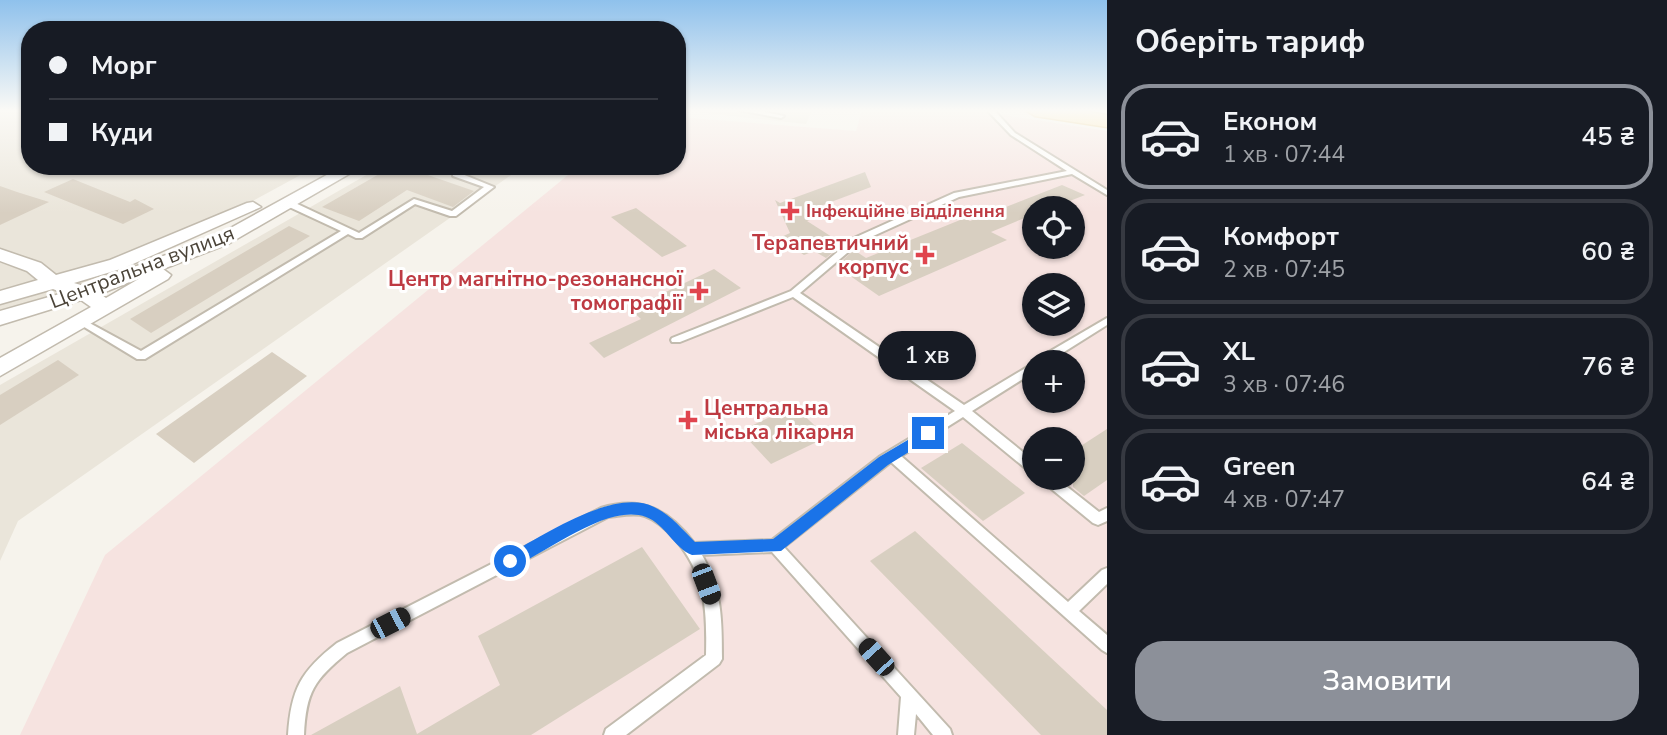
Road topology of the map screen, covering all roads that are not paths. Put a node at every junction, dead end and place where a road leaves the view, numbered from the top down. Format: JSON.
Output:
{"nodes":[{"id":1,"x":1030,"y":144,"type":"edge"},
{"id":2,"x":1074,"y":172,"type":"junction"},
{"id":3,"x":313,"y":175,"type":"edge"},
{"id":4,"x":339,"y":175,"type":"edge"},
{"id":5,"x":459,"y":175,"type":"edge"},
{"id":6,"x":1107,"y":193,"type":"edge"},
{"id":7,"x":288,"y":203,"type":"junction"},
{"id":8,"x":347,"y":231,"type":"junction"},
{"id":9,"x":222,"y":240,"type":"junction"},
{"id":10,"x":0,"y":255,"type":"edge"},
{"id":11,"x":52,"y":282,"type":"junction"},
{"id":12,"x":84,"y":293,"type":"junction"},
{"id":13,"x":794,"y":293,"type":"junction"},
{"id":14,"x":0,"y":298,"type":"edge"},
{"id":15,"x":106,"y":307,"type":"junction"},
{"id":16,"x":0,"y":318,"type":"edge"},
{"id":17,"x":81,"y":321,"type":"junction"},
{"id":18,"x":1107,"y":321,"type":"edge"},
{"id":19,"x":676,"y":340,"type":"dead end"},
{"id":20,"x":1060,"y":350,"type":"edge"},
{"id":21,"x":0,"y":368,"type":"edge"},
{"id":22,"x":1022,"y":375,"type":"edge"},
{"id":23,"x":964,"y":411,"type":"junction"},
{"id":24,"x":892,"y":456,"type":"junction"},
{"id":25,"x":1022,"y":458,"type":"edge"},
{"id":26,"x":1062,"y":490,"type":"edge"},
{"id":27,"x":1107,"y":514,"type":"edge"},
{"id":28,"x":775,"y":546,"type":"junction"},
{"id":29,"x":692,"y":548,"type":"junction"},
{"id":30,"x":1107,"y":575,"type":"edge"},
{"id":31,"x":1069,"y":611,"type":"junction"},
{"id":32,"x":1107,"y":645,"type":"edge"},
{"id":33,"x":909,"y":694,"type":"junction"},
{"id":34,"x":296,"y":735,"type":"edge"},
{"id":35,"x":612,"y":735,"type":"edge"},
{"id":36,"x":906,"y":735,"type":"edge"},
{"id":37,"x":944,"y":735,"type":"edge"}],
"edges":[{"from":1,"to":2,"type":"lane"},
{"from":2,"to":6,"type":"lane"},
{"from":2,"to":13,"type":"lane"},
{"from":3,"to":11,"type":"street","name":"Центральна вулиця"},
{"from":4,"to":7,"type":"street","name":"Центральна вулиця"},
{"from":5,"to":8,"type":"lane"},
{"from":7,"to":8,"type":"lane"},
{"from":7,"to":9,"type":"street","name":"Центральна вулиця"},
{"from":8,"to":17,"type":"lane"},
{"from":9,"to":12,"type":"street","name":"Центральна вулиця"},
{"from":9,"to":15,"type":"street"},
{"from":10,"to":11,"type":"street"},
{"from":11,"to":12,"type":"street"},
{"from":11,"to":14,"type":"street","name":"Центральна вулиця"},
{"from":12,"to":15,"type":"street"},
{"from":12,"to":16,"type":"street","name":"Центральна вулиця"},
{"from":13,"to":19,"type":"lane"},
{"from":13,"to":23,"type":"lane"},
{"from":15,"to":17,"type":"street"},
{"from":17,"to":21,"type":"street"},
{"from":18,"to":20,"type":"lane"},
{"from":22,"to":23,"type":"lane"},
{"from":23,"to":24,"type":"lane"},
{"from":23,"to":25,"type":"lane"},
{"from":24,"to":28,"type":"lane"},
{"from":24,"to":31,"type":"lane"},
{"from":26,"to":27,"type":"lane"},
{"from":28,"to":29,"type":"lane"},
{"from":28,"to":33,"type":"lane"},
{"from":29,"to":34,"type":"lane"},
{"from":29,"to":35,"type":"lane"},
{"from":30,"to":31,"type":"lane"},
{"from":31,"to":32,"type":"lane"},
{"from":33,"to":36,"type":"lane"},
{"from":33,"to":37,"type":"lane"}]}
